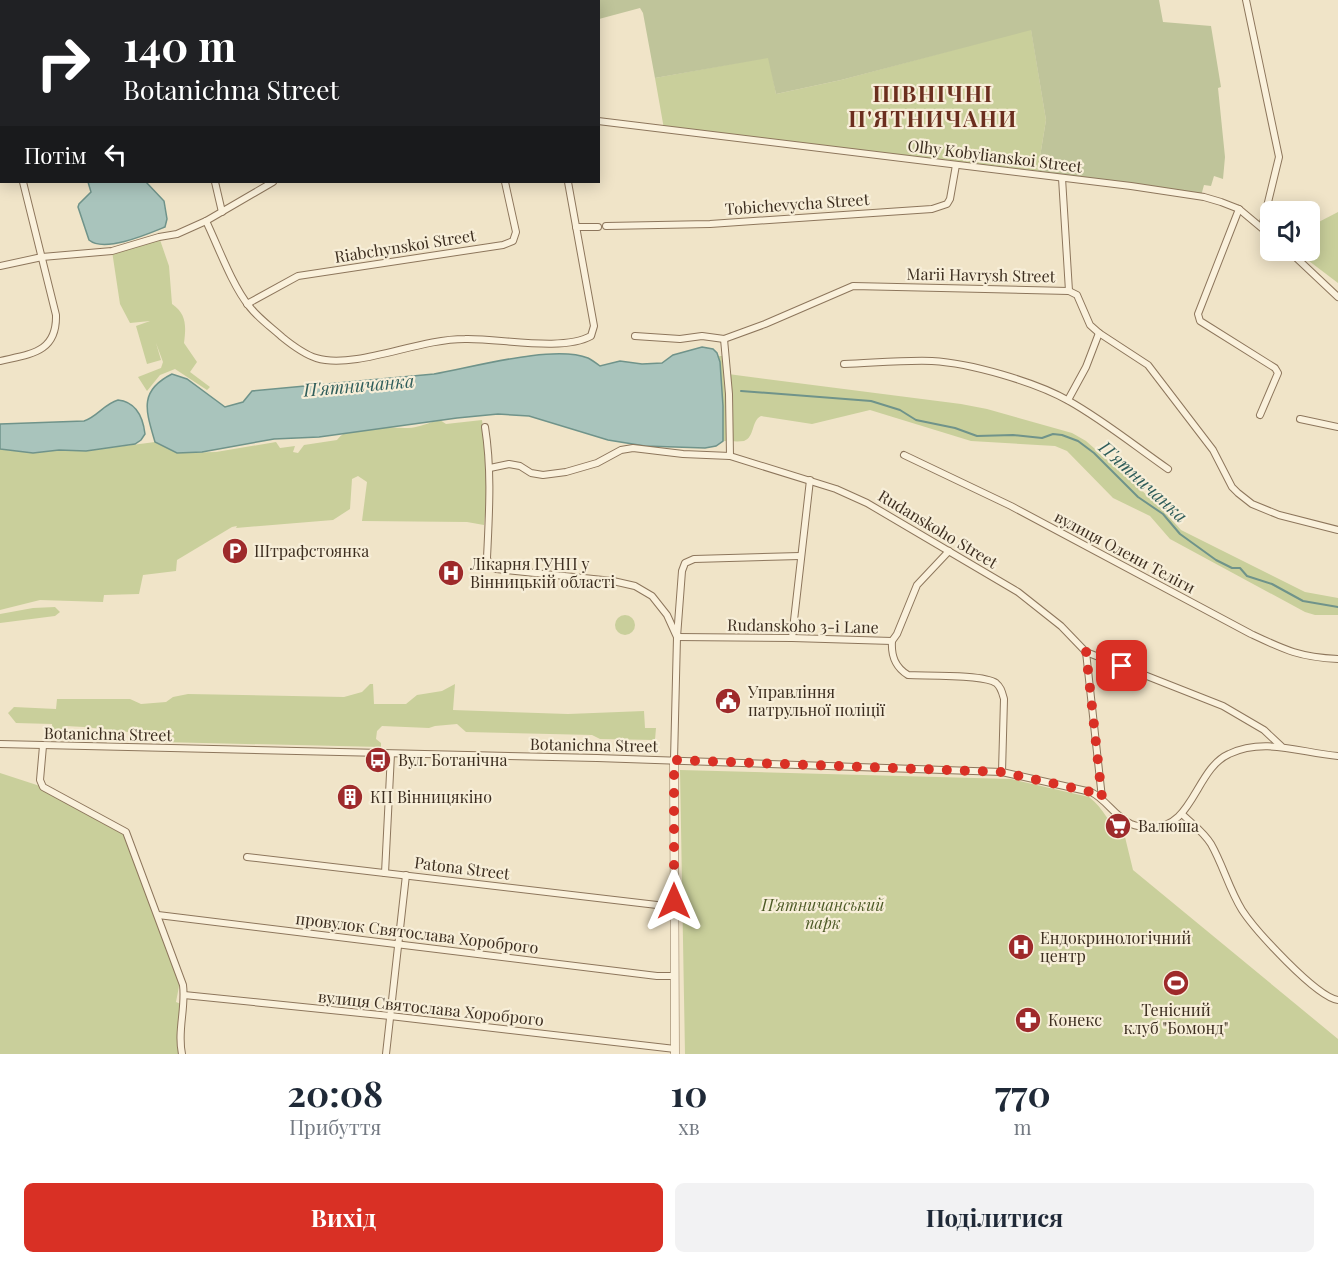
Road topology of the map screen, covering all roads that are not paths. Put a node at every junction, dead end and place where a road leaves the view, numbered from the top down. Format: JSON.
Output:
{"nodes":[{"id":1,"x":1246,"y":0,"type":"edge"},
{"id":2,"x":600,"y":120,"type":"edge"},
{"id":3,"x":956,"y":165,"type":"junction"},
{"id":4,"x":1062,"y":178,"type":"junction"},
{"id":5,"x":23,"y":183,"type":"edge"},
{"id":6,"x":214,"y":183,"type":"edge"},
{"id":7,"x":271,"y":183,"type":"edge"},
{"id":8,"x":506,"y":183,"type":"edge"},
{"id":9,"x":567,"y":183,"type":"edge"},
{"id":10,"x":1268,"y":201,"type":"edge"},
{"id":11,"x":1239,"y":209,"type":"junction"},
{"id":12,"x":222,"y":212,"type":"junction"},
{"id":13,"x":206,"y":221,"type":"junction"},
{"id":14,"x":1260,"y":225,"type":"edge"},
{"id":15,"x":606,"y":226,"type":"dead end"},
{"id":16,"x":576,"y":227,"type":"junction"},
{"id":17,"x":598,"y":227,"type":"dead end"},
{"id":18,"x":42,"y":256,"type":"junction"},
{"id":19,"x":1300,"y":261,"type":"edge"},
{"id":20,"x":0,"y":266,"type":"edge"},
{"id":21,"x":1069,"y":291,"type":"junction"},
{"id":22,"x":1338,"y":297,"type":"edge"},
{"id":23,"x":247,"y":304,"type":"junction"},
{"id":24,"x":1099,"y":333,"type":"junction"},
{"id":25,"x":635,"y":336,"type":"dead end"},
{"id":26,"x":724,"y":339,"type":"junction"},
{"id":27,"x":0,"y":361,"type":"edge"},
{"id":28,"x":844,"y":364,"type":"dead end"},
{"id":29,"x":1068,"y":400,"type":"junction"},
{"id":30,"x":1260,"y":415,"type":"dead end"},
{"id":31,"x":1300,"y":420,"type":"dead end"},
{"id":32,"x":485,"y":426,"type":"dead end"},
{"id":33,"x":1338,"y":427,"type":"edge"},
{"id":34,"x":904,"y":455,"type":"dead end"},
{"id":35,"x":730,"y":456,"type":"junction"},
{"id":36,"x":490,"y":468,"type":"junction"},
{"id":37,"x":1168,"y":469,"type":"dead end"},
{"id":38,"x":810,"y":480,"type":"junction"},
{"id":39,"x":1338,"y":530,"type":"edge"},
{"id":40,"x":949,"y":551,"type":"junction"},
{"id":41,"x":800,"y":556,"type":"junction"},
{"id":42,"x":677,"y":637,"type":"junction"},
{"id":43,"x":792,"y":638,"type":"junction"},
{"id":44,"x":892,"y":641,"type":"junction"},
{"id":45,"x":1086,"y":652,"type":"junction"},
{"id":46,"x":1338,"y":659,"type":"edge"},
{"id":47,"x":0,"y":744,"type":"edge"},
{"id":48,"x":43,"y":746,"type":"junction"},
{"id":49,"x":1281,"y":746,"type":"junction"},
{"id":50,"x":391,"y":754,"type":"junction"},
{"id":51,"x":1338,"y":756,"type":"edge"},
{"id":52,"x":674,"y":760,"type":"junction"},
{"id":53,"x":1002,"y":772,"type":"junction"},
{"id":54,"x":1102,"y":798,"type":"junction"},
{"id":55,"x":1182,"y":814,"type":"junction"},
{"id":56,"x":247,"y":857,"type":"dead end"},
{"id":57,"x":385,"y":873,"type":"junction"},
{"id":58,"x":406,"y":875,"type":"junction"},
{"id":59,"x":674,"y":907,"type":"junction"},
{"id":60,"x":158,"y":915,"type":"junction"},
{"id":61,"x":398,"y":944,"type":"junction"},
{"id":62,"x":674,"y":976,"type":"junction"},
{"id":63,"x":184,"y":994,"type":"junction"},
{"id":64,"x":1338,"y":1000,"type":"edge"},
{"id":65,"x":390,"y":1016,"type":"junction"},
{"id":66,"x":675,"y":1052,"type":"edge"},
{"id":67,"x":182,"y":1054,"type":"edge"},
{"id":68,"x":386,"y":1054,"type":"edge"}],
"edges":[{"from":1,"to":10,"type":"street"},
{"from":2,"to":3,"type":"street","name":"Olhy Kobylianskoi Street"},
{"from":3,"to":4,"type":"street","name":"Olhy Kobylianskoi Street"},
{"from":3,"to":15,"type":"street","name":"Tobichevycha Street"},
{"from":4,"to":11,"type":"street","name":"Olhy Kobylianskoi Street"},
{"from":4,"to":21,"type":"street"},
{"from":5,"to":18,"type":"street"},
{"from":6,"to":12,"type":"street"},
{"from":7,"to":12,"type":"street"},
{"from":8,"to":23,"type":"street","name":"Riabchynskoi Street"},
{"from":9,"to":16,"type":"street"},
{"from":11,"to":14,"type":"street","name":"Olhy Kobylianskoi Street"},
{"from":11,"to":30,"type":"street"},
{"from":12,"to":13,"type":"street"},
{"from":13,"to":18,"type":"street"},
{"from":13,"to":23,"type":"street"},
{"from":16,"to":17,"type":"street"},
{"from":16,"to":23,"type":"street"},
{"from":18,"to":20,"type":"street"},
{"from":18,"to":27,"type":"street"},
{"from":19,"to":22,"type":"street"},
{"from":21,"to":24,"type":"street","name":"Marii Havrysh Street"},
{"from":21,"to":26,"type":"street","name":"Marii Havrysh Street"},
{"from":24,"to":29,"type":"street"},
{"from":24,"to":39,"type":"street","name":"Marii Havrysh Street"},
{"from":25,"to":26,"type":"street","name":"Marii Havrysh Street"},
{"from":26,"to":35,"type":"street"},
{"from":28,"to":29,"type":"street"},
{"from":29,"to":37,"type":"street"},
{"from":31,"to":33,"type":"street"},
{"from":32,"to":36,"type":"street"},
{"from":34,"to":46,"type":"street","name":"вулиця Олени Теліги"},
{"from":35,"to":36,"type":"street","name":"Rudanskoho Street"},
{"from":35,"to":38,"type":"street","name":"Rudanskoho Street"},
{"from":36,"to":42,"type":"street"},
{"from":38,"to":40,"type":"street","name":"Rudanskoho Street"},
{"from":38,"to":41,"type":"street"},
{"from":40,"to":44,"type":"street","name":"Rudanskoho 3-i Lane"},
{"from":40,"to":45,"type":"street","name":"Rudanskoho Street"},
{"from":41,"to":42,"type":"street"},
{"from":41,"to":43,"type":"street"},
{"from":42,"to":43,"type":"street","name":"Rudanskoho 3-i Lane"},
{"from":42,"to":52,"type":"street"},
{"from":43,"to":44,"type":"street","name":"Rudanskoho 3-i Lane"},
{"from":44,"to":53,"type":"street"},
{"from":45,"to":49,"type":"street","name":"Rudanskoho Street"},
{"from":45,"to":54,"type":"street"},
{"from":47,"to":48,"type":"street","name":"Botanichna Street"},
{"from":48,"to":50,"type":"street","name":"Botanichna Street"},
{"from":48,"to":60,"type":"street"},
{"from":49,"to":51,"type":"street"},
{"from":49,"to":55,"type":"street"},
{"from":50,"to":52,"type":"street","name":"Botanichna Street"},
{"from":50,"to":57,"type":"street"},
{"from":52,"to":53,"type":"street","name":"Botanichna Street"},
{"from":52,"to":59,"type":"street"},
{"from":53,"to":54,"type":"street","name":"Botanichna Street"},
{"from":54,"to":55,"type":"street","name":"Botanichna Street"},
{"from":55,"to":64,"type":"street"},
{"from":56,"to":57,"type":"street","name":"Patona Street"},
{"from":57,"to":58,"type":"street","name":"Patona Street"},
{"from":58,"to":59,"type":"street","name":"Patona Street"},
{"from":58,"to":61,"type":"street"},
{"from":59,"to":62,"type":"street"},
{"from":60,"to":61,"type":"street","name":"провулок Святослава Хороброго"},
{"from":60,"to":63,"type":"street"},
{"from":61,"to":62,"type":"street","name":"провулок Святослава Хороброго"},
{"from":61,"to":65,"type":"street"},
{"from":62,"to":66,"type":"street"},
{"from":63,"to":65,"type":"street","name":"вулиця Святослава Хороброго"},
{"from":63,"to":67,"type":"street"},
{"from":65,"to":66,"type":"street","name":"вулиця Святослава Хороброго"},
{"from":65,"to":68,"type":"street"}]}
